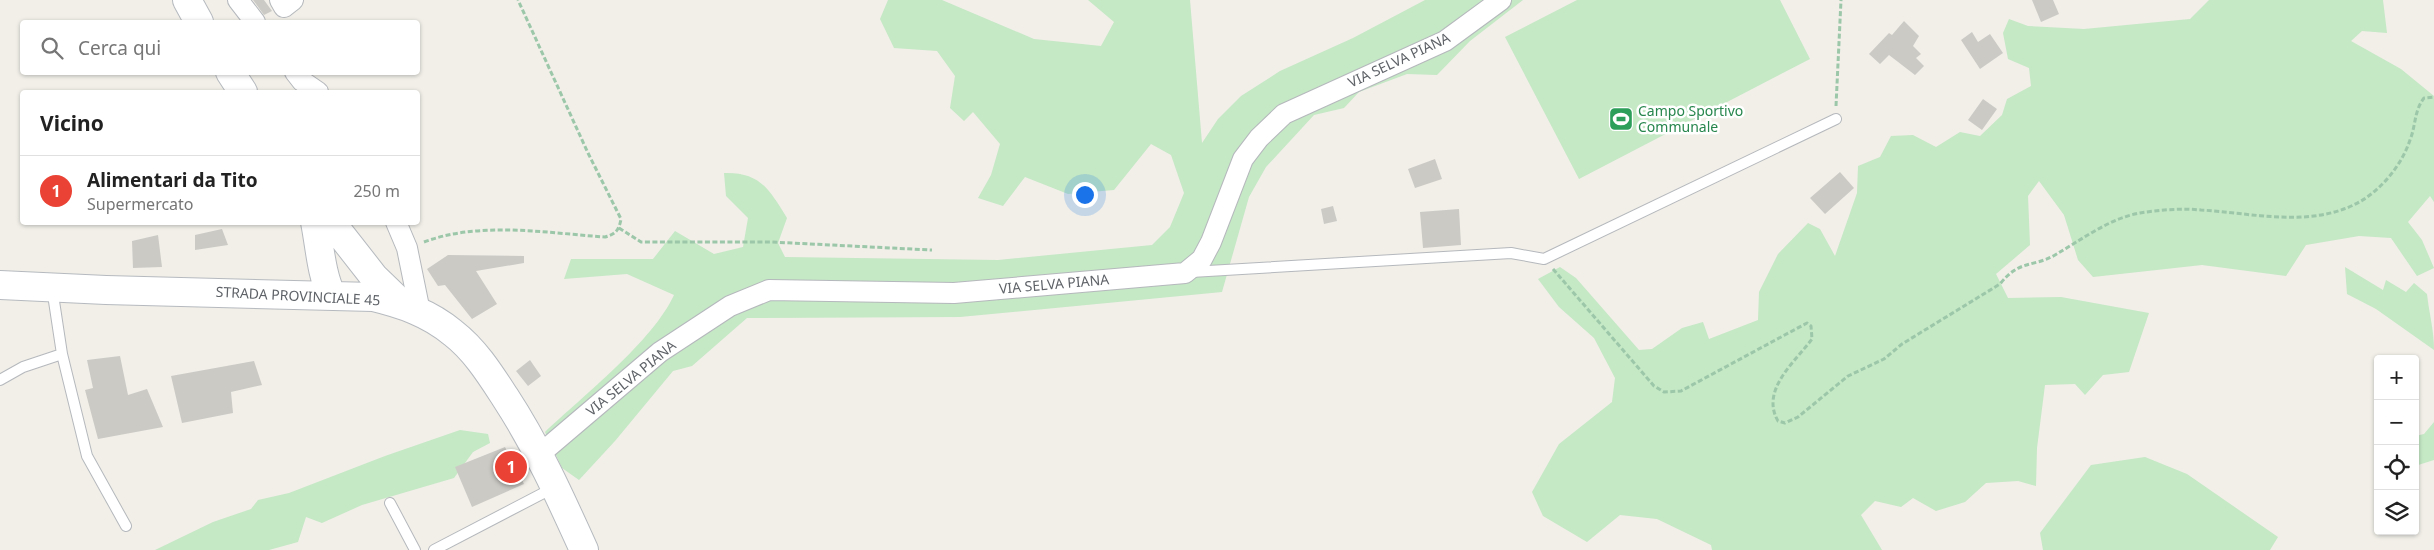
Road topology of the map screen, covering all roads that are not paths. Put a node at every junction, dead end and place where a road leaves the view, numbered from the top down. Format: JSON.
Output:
{"nodes":[{"id":1,"x":187,"y":0,"type":"edge"},
{"id":2,"x":238,"y":0,"type":"edge"},
{"id":3,"x":280,"y":0,"type":"edge"},
{"id":4,"x":293,"y":0,"type":"edge"},
{"id":5,"x":1501,"y":0,"type":"edge"},
{"id":6,"x":199,"y":20,"type":"edge"},
{"id":7,"x":253,"y":20,"type":"edge"},
{"id":8,"x":232,"y":75,"type":"edge"},
{"id":9,"x":297,"y":75,"type":"edge"},
{"id":10,"x":242,"y":90,"type":"edge"},
{"id":11,"x":315,"y":90,"type":"edge"},
{"id":12,"x":1836,"y":119,"type":"road end"},
{"id":13,"x":316,"y":225,"type":"edge"},
{"id":14,"x":333,"y":225,"type":"edge"},
{"id":15,"x":397,"y":225,"type":"edge"},
{"id":16,"x":351,"y":250,"type":"junction"},
{"id":17,"x":323,"y":260,"type":"junction"},
{"id":18,"x":1185,"y":272,"type":"junction"},
{"id":19,"x":0,"y":285,"type":"edge"},
{"id":20,"x":52,"y":288,"type":"junction"},
{"id":21,"x":289,"y":294,"type":"junction"},
{"id":22,"x":337,"y":296,"type":"junction"},
{"id":23,"x":411,"y":308,"type":"junction"},
{"id":24,"x":62,"y":354,"type":"junction"},
{"id":25,"x":0,"y":380,"type":"edge"},
{"id":26,"x":540,"y":454,"type":"junction"},
{"id":27,"x":556,"y":487,"type":"junction"},
{"id":28,"x":390,"y":503,"type":"dead end"},
{"id":29,"x":126,"y":526,"type":"dead end"},
{"id":30,"x":415,"y":550,"type":"edge"},
{"id":31,"x":434,"y":550,"type":"edge"},
{"id":32,"x":584,"y":550,"type":"edge"}],
"edges":[{"from":1,"to":6,"type":"main road"},
{"from":2,"to":7,"type":"street"},
{"from":3,"to":4,"type":"street"},
{"from":5,"to":18,"type":"street","name":"VIA SELVA PIANA"},
{"from":8,"to":10,"type":"main road"},
{"from":9,"to":11,"type":"street"},
{"from":12,"to":18,"type":"lane"},
{"from":13,"to":17,"type":"main road"},
{"from":14,"to":16,"type":"main road"},
{"from":15,"to":23,"type":"street"},
{"from":16,"to":22,"type":"main road"},
{"from":16,"to":23,"type":"main road"},
{"from":17,"to":21,"type":"main road"},
{"from":17,"to":22,"type":"main road"},
{"from":18,"to":26,"type":"street","name":"VIA SELVA PIANA"},
{"from":19,"to":20,"type":"main road","name":"STRADA PROVINCIALE 45"},
{"from":20,"to":21,"type":"main road","name":"STRADA PROVINCIALE 45"},
{"from":20,"to":24,"type":"lane"},
{"from":21,"to":22,"type":"main road","name":"STRADA PROVINCIALE 45"},
{"from":22,"to":23,"type":"main road","name":"STRADA PROVINCIALE 45"},
{"from":23,"to":26,"type":"main road","name":"STRADA PROVINCIALE 45"},
{"from":24,"to":25,"type":"lane"},
{"from":24,"to":29,"type":"lane"},
{"from":26,"to":27,"type":"main road","name":"STRADA PROVINCIALE 45"},
{"from":27,"to":31,"type":"lane"},
{"from":27,"to":32,"type":"main road","name":"STRADA PROVINCIALE 45"},
{"from":28,"to":30,"type":"lane"}]}
